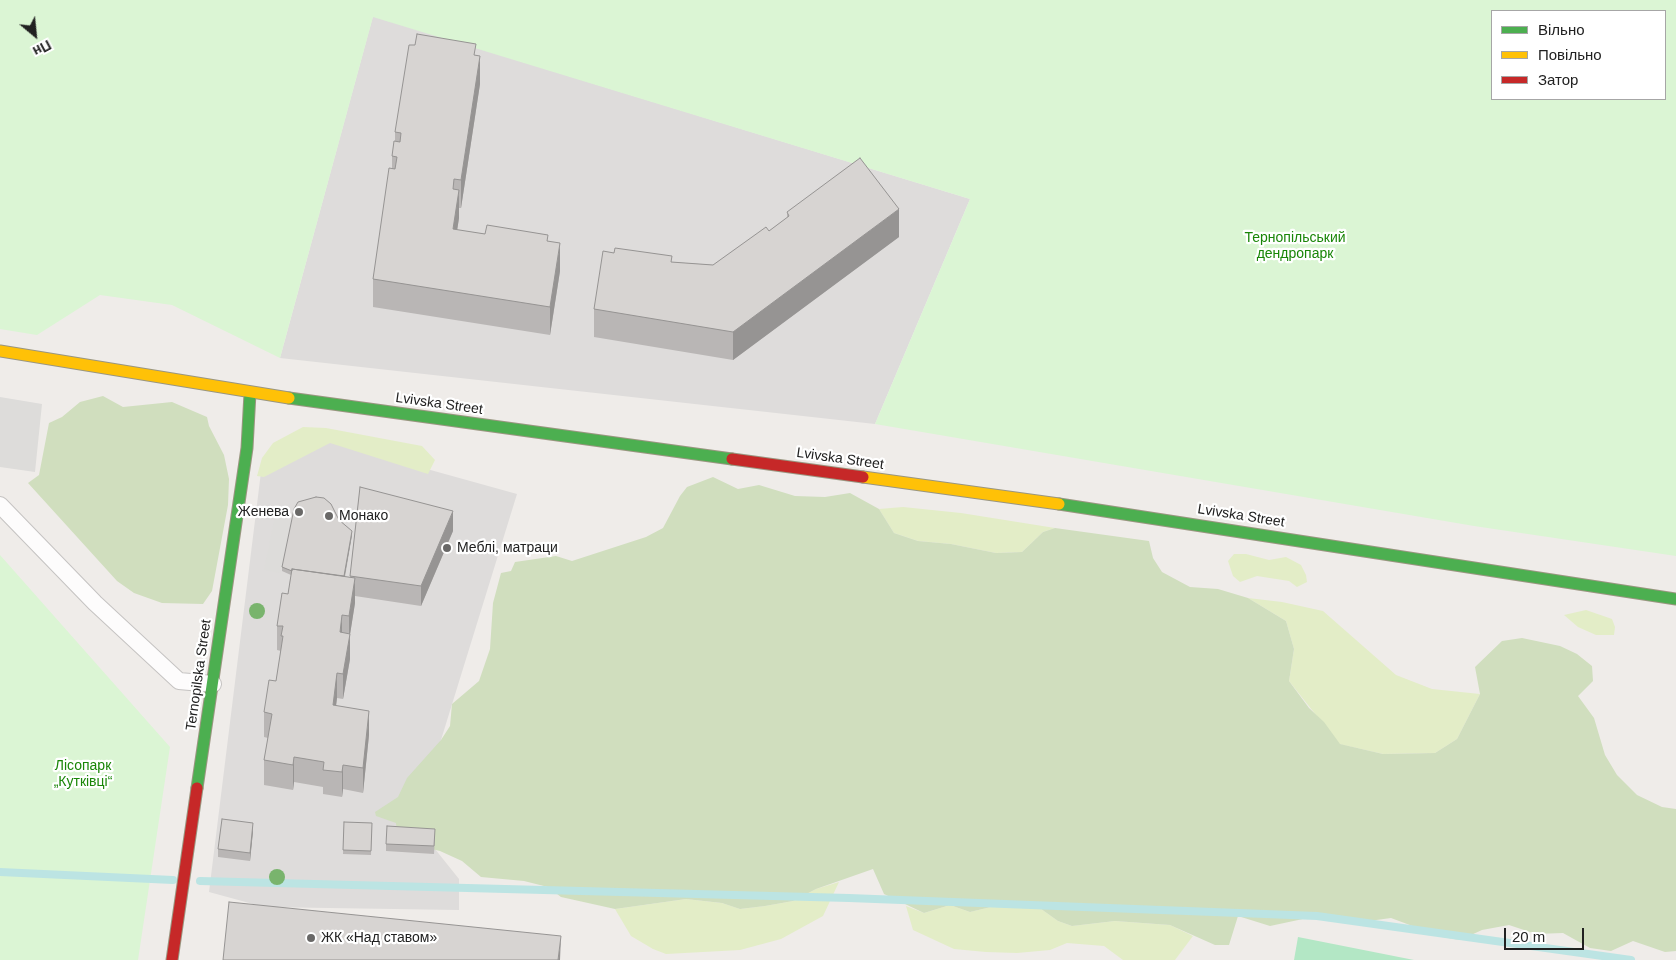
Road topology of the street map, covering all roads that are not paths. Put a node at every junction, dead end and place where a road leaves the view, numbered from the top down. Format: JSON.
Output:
{"nodes":[{"id":1,"x":0,"y":351,"type":"edge"},
{"id":2,"x":250,"y":393,"type":"junction"},
{"id":3,"x":0,"y":505,"type":"edge"},
{"id":4,"x":1676,"y":599,"type":"edge"},
{"id":5,"x":213,"y":684,"type":"junction"},
{"id":6,"x":172,"y":960,"type":"edge"}],
"edges":[{"from":1,"to":2,"type":"main road","name":"Lvivska Street"},
{"from":2,"to":4,"type":"main road","name":"Lvivska Street"},
{"from":2,"to":5,"type":"main road","name":"Ternopilska Street"},
{"from":3,"to":5,"type":"lane"},
{"from":5,"to":6,"type":"main road","name":"Ternopilska Street"}]}
